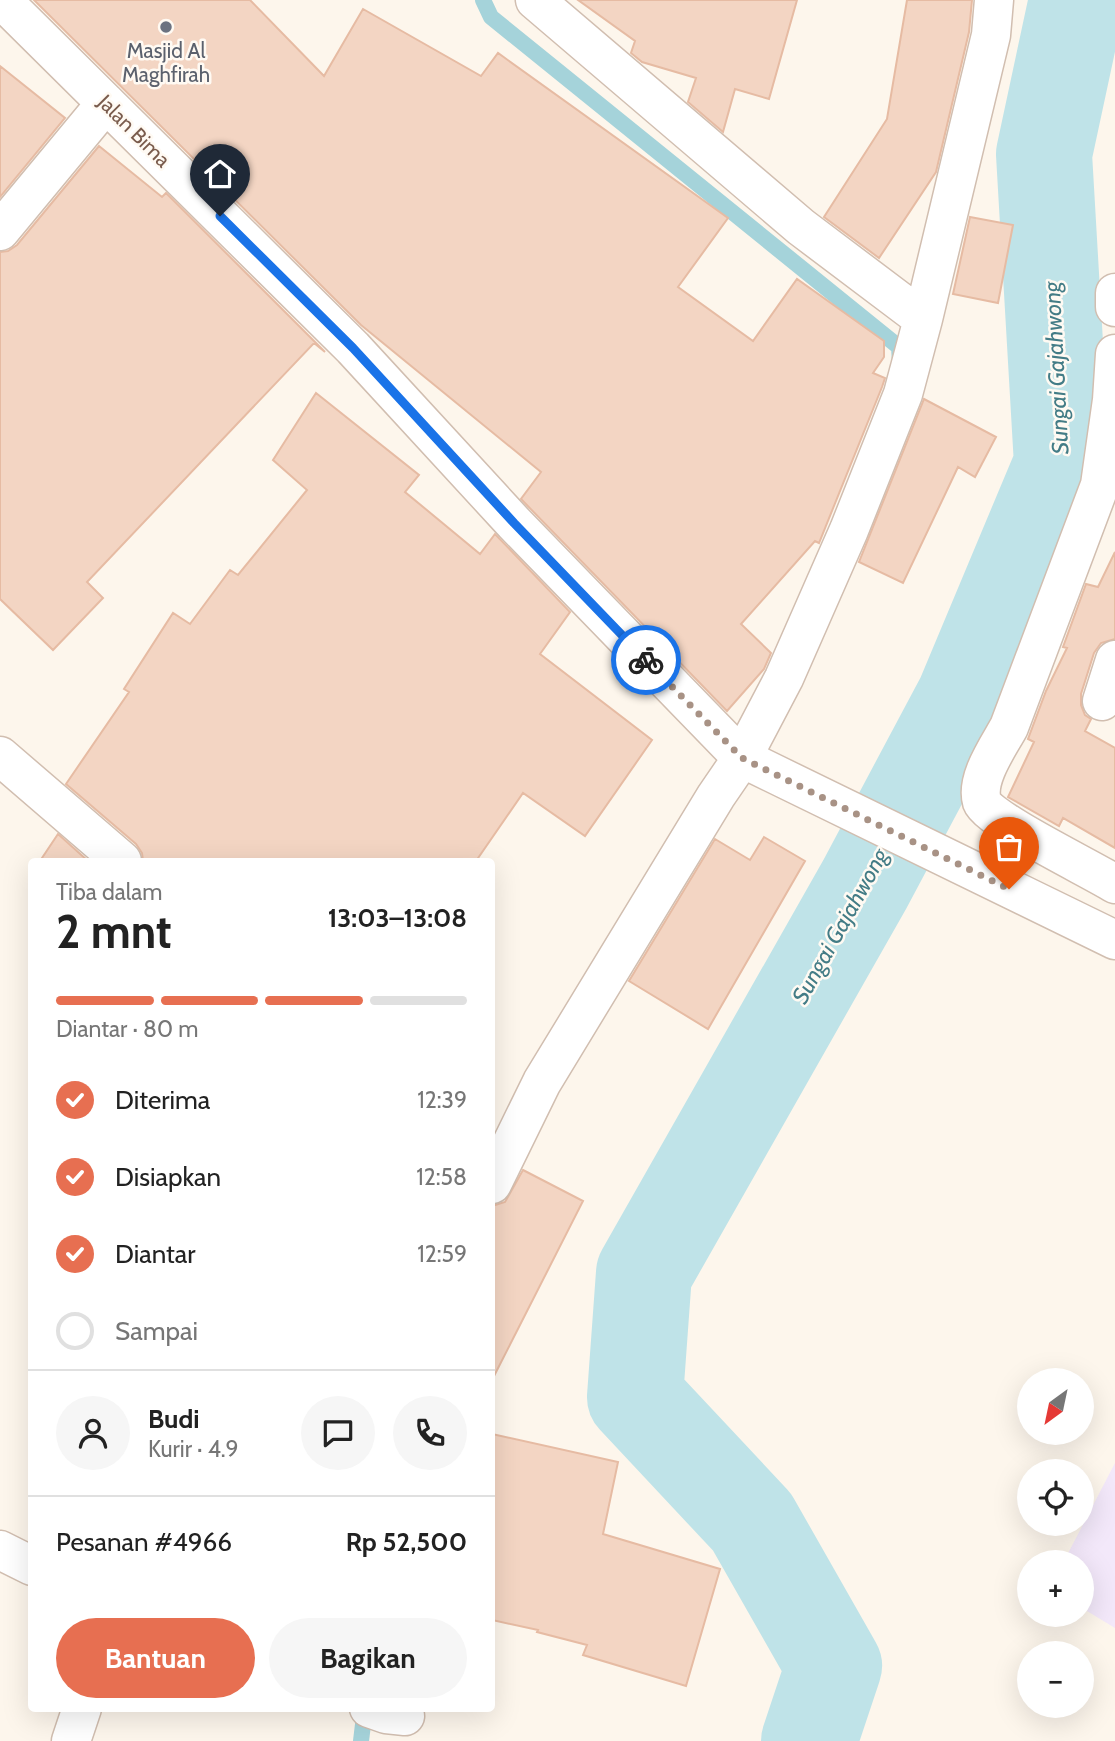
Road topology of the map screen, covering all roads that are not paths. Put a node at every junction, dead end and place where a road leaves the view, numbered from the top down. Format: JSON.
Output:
{"nodes":[{"id":1,"x":2,"y":0,"type":"edge"},
{"id":2,"x":535,"y":0,"type":"edge"},
{"id":3,"x":994,"y":0,"type":"edge"},
{"id":4,"x":106,"y":103,"type":"junction"},
{"id":5,"x":0,"y":231,"type":"edge"},
{"id":6,"x":1115,"y":293,"type":"edge"},
{"id":7,"x":1115,"y":307,"type":"edge"},
{"id":8,"x":923,"y":319,"type":"junction"},
{"id":9,"x":1115,"y":354,"type":"edge"},
{"id":10,"x":1115,"y":660,"type":"edge"},
{"id":11,"x":1102,"y":701,"type":"dead end"},
{"id":12,"x":0,"y":755,"type":"edge"},
{"id":13,"x":754,"y":764,"type":"junction"},
{"id":14,"x":119,"y":858,"type":"edge"},
{"id":15,"x":1115,"y":884,"type":"edge"},
{"id":16,"x":1115,"y":940,"type":"edge"},
{"id":17,"x":495,"y":1178,"type":"edge"},
{"id":18,"x":0,"y":1550,"type":"edge"},
{"id":19,"x":28,"y":1564,"type":"edge"},
{"id":20,"x":81,"y":1712,"type":"edge"},
{"id":21,"x":71,"y":1741,"type":"edge"}],
"edges":[{"from":1,"to":4,"type":"street","name":"Jalan Bima"},
{"from":2,"to":8,"type":"street"},
{"from":3,"to":8,"type":"street"},
{"from":4,"to":5,"type":"street"},
{"from":4,"to":13,"type":"street","name":"Jalan Bima"},
{"from":6,"to":7,"type":"street"},
{"from":8,"to":13,"type":"street"},
{"from":9,"to":15,"type":"street"},
{"from":10,"to":11,"type":"street"},
{"from":12,"to":14,"type":"street"},
{"from":13,"to":16,"type":"street","name":"Jalan Bima"},
{"from":13,"to":17,"type":"street"},
{"from":18,"to":19,"type":"street"},
{"from":20,"to":21,"type":"street"}]}
